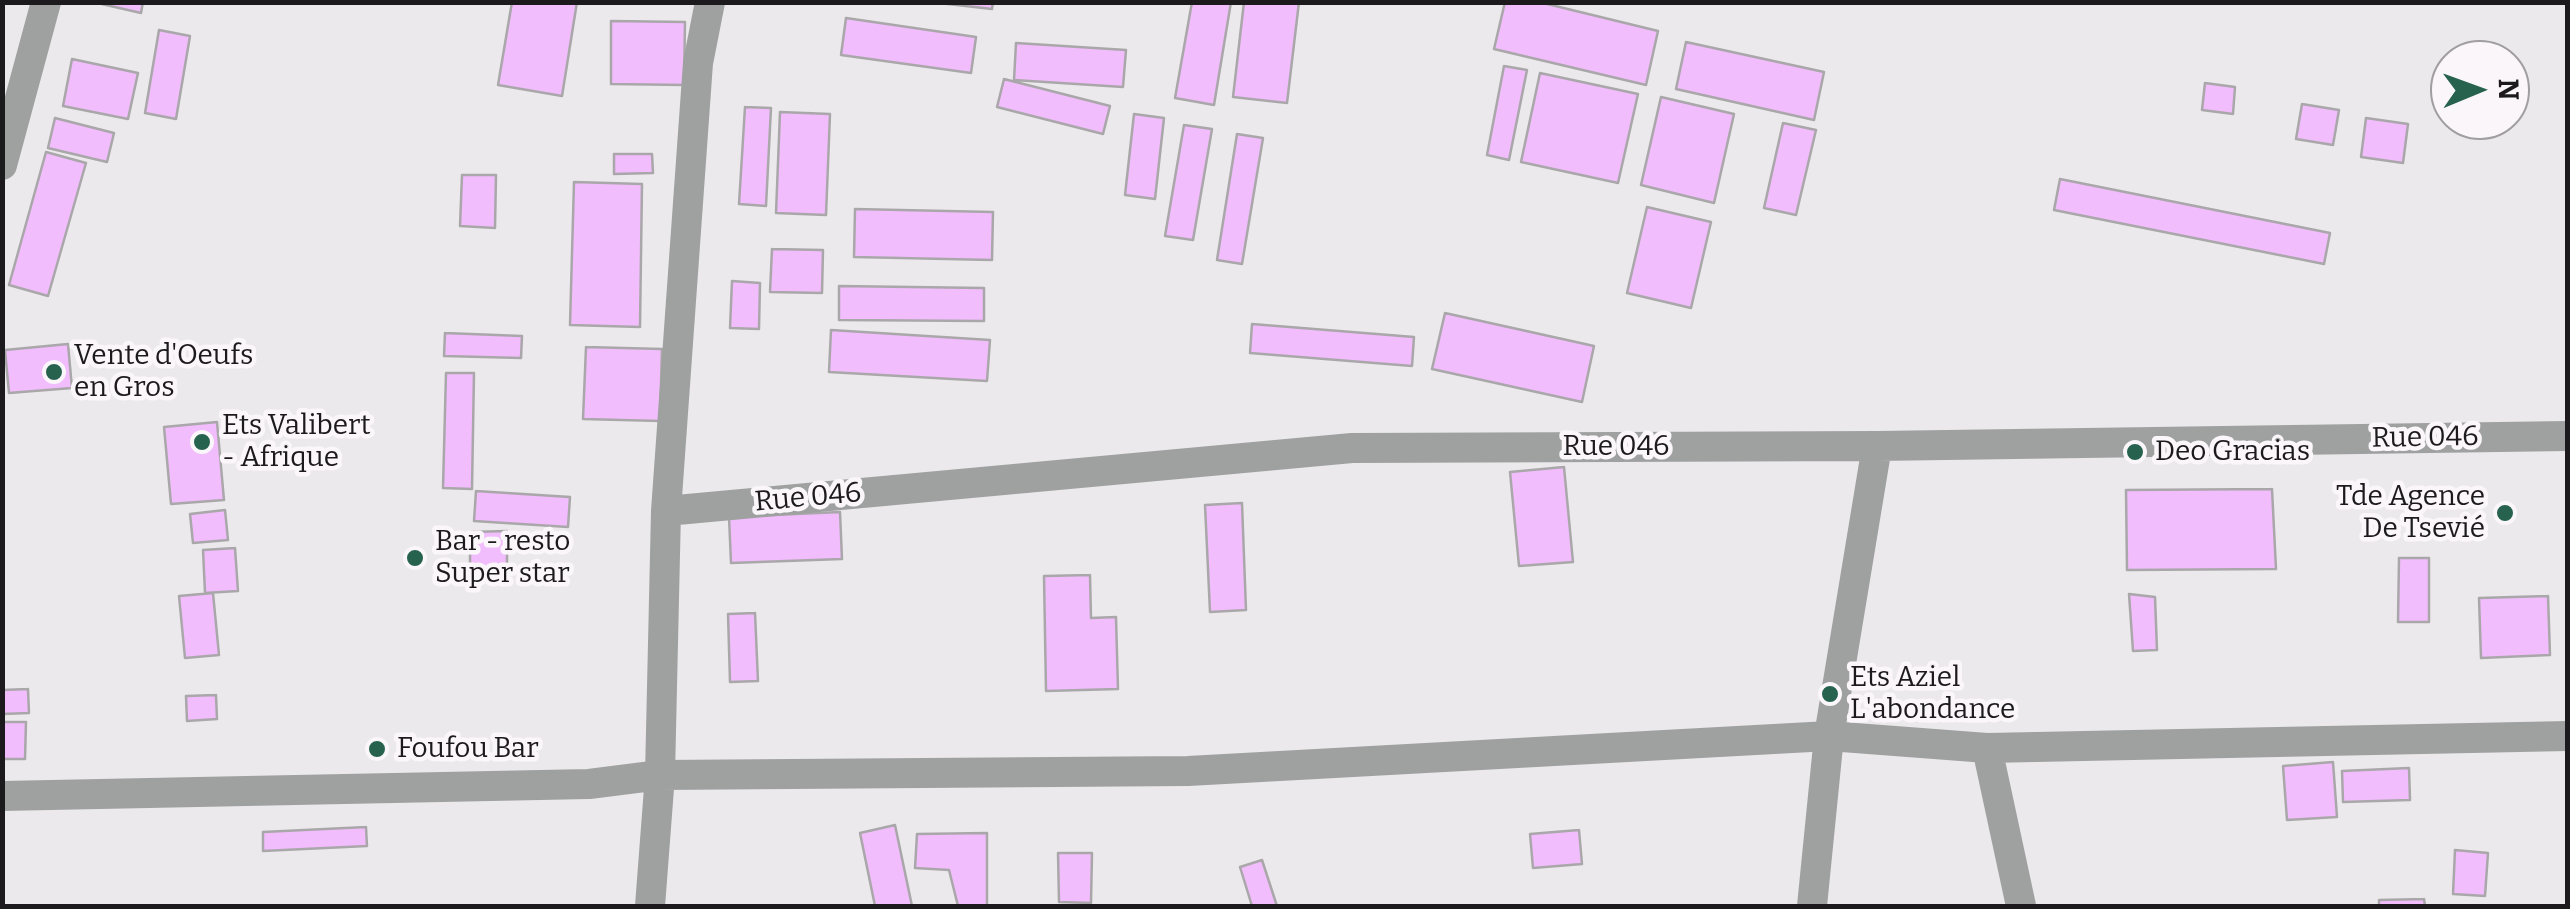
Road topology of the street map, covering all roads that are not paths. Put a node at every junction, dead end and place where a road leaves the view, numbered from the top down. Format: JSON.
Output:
{"nodes":[{"id":1,"x":46,"y":2,"type":"edge"},
{"id":2,"x":710,"y":2,"type":"edge"},
{"id":3,"x":2,"y":164,"type":"edge"},
{"id":4,"x":2568,"y":436,"type":"edge"},
{"id":5,"x":1877,"y":446,"type":"junction"},
{"id":6,"x":666,"y":511,"type":"junction"},
{"id":7,"x":1829,"y":736,"type":"junction"},
{"id":8,"x":2568,"y":736,"type":"edge"},
{"id":9,"x":1987,"y":748,"type":"junction"},
{"id":10,"x":660,"y":775,"type":"junction"},
{"id":11,"x":2,"y":796,"type":"edge"},
{"id":12,"x":658,"y":902,"type":"edge"},
{"id":13,"x":1812,"y":906,"type":"edge"},
{"id":14,"x":2021,"y":906,"type":"edge"}],
"edges":[{"from":1,"to":3,"type":"street"},
{"from":2,"to":6,"type":"street"},
{"from":4,"to":5,"type":"street","name":"Rue 046","number":"Rue 046"},
{"from":5,"to":6,"type":"street","name":"Rue 046","number":"Rue 046"},
{"from":5,"to":7,"type":"street"},
{"from":6,"to":10,"type":"street"},
{"from":7,"to":9,"type":"street"},
{"from":7,"to":10,"type":"street"},
{"from":7,"to":13,"type":"street"},
{"from":8,"to":9,"type":"street"},
{"from":9,"to":14,"type":"street"},
{"from":10,"to":11,"type":"street"},
{"from":10,"to":12,"type":"street"}]}
